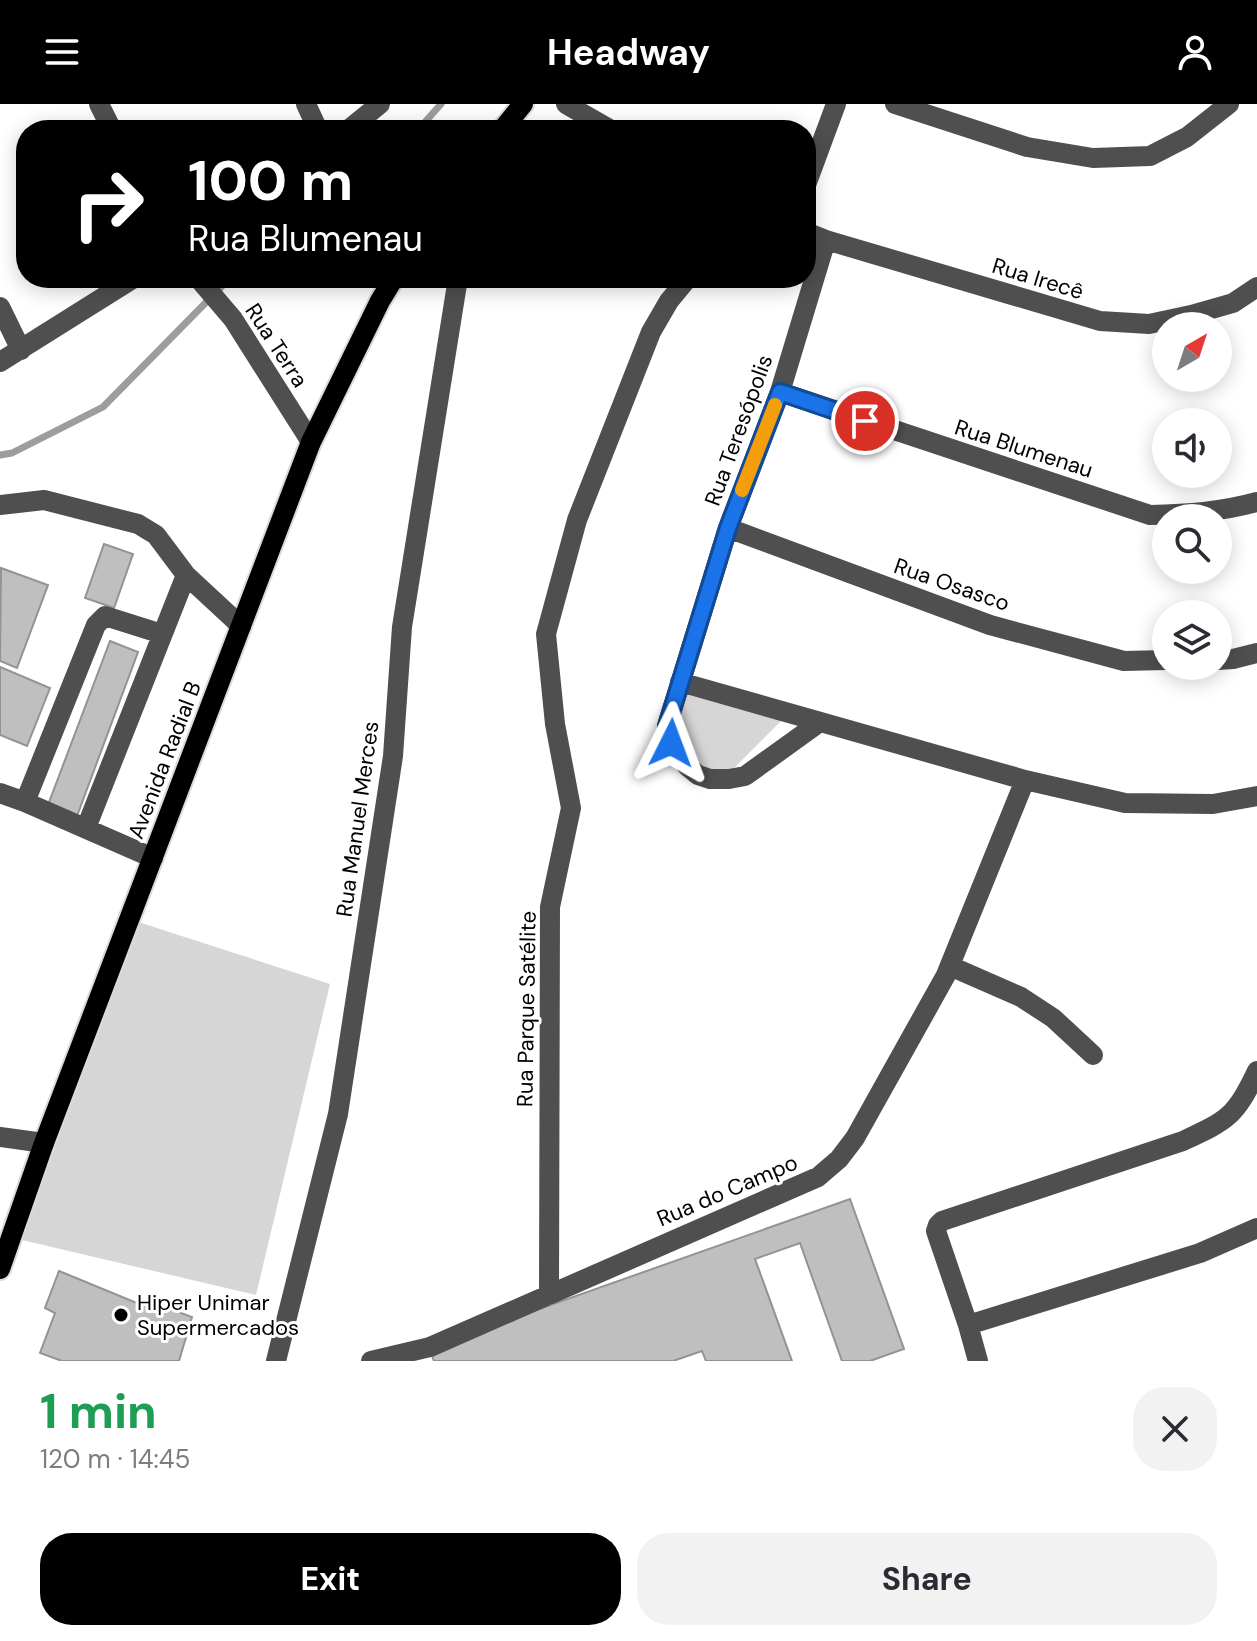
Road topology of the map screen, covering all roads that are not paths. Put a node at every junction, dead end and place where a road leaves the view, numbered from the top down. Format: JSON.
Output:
{"nodes":[{"id":1,"x":380,"y":104,"type":"edge"},
{"id":2,"x":523,"y":104,"type":"edge"},
{"id":3,"x":566,"y":104,"type":"edge"},
{"id":4,"x":836,"y":104,"type":"edge"},
{"id":5,"x":895,"y":104,"type":"edge"},
{"id":6,"x":1229,"y":104,"type":"edge"},
{"id":7,"x":360,"y":120,"type":"edge"},
{"id":8,"x":510,"y":120,"type":"edge"},
{"id":9,"x":594,"y":120,"type":"edge"},
{"id":10,"x":816,"y":158,"type":"edge"},
{"id":11,"x":816,"y":236,"type":"edge"},
{"id":12,"x":826,"y":240,"type":"junction"},
{"id":13,"x":816,"y":273,"type":"edge"},
{"id":14,"x":1257,"y":287,"type":"edge"},
{"id":15,"x":118,"y":288,"type":"edge"},
{"id":16,"x":207,"y":288,"type":"edge"},
{"id":17,"x":388,"y":288,"type":"edge"},
{"id":18,"x":456,"y":288,"type":"edge"},
{"id":19,"x":680,"y":288,"type":"edge"},
{"id":20,"x":811,"y":288,"type":"edge"},
{"id":21,"x":0,"y":307,"type":"edge"},
{"id":22,"x":21,"y":350,"type":"junction"},
{"id":23,"x":0,"y":362,"type":"edge"},
{"id":24,"x":780,"y":392,"type":"junction"},
{"id":25,"x":311,"y":442,"type":"junction"},
{"id":26,"x":1257,"y":502,"type":"edge"},
{"id":27,"x":0,"y":505,"type":"edge"},
{"id":28,"x":728,"y":528,"type":"junction"},
{"id":29,"x":186,"y":575,"type":"junction"},
{"id":30,"x":241,"y":626,"type":"junction"},
{"id":31,"x":162,"y":634,"type":"junction"},
{"id":32,"x":1257,"y":653,"type":"edge"},
{"id":33,"x":1232,"y":659,"type":"edge"},
{"id":34,"x":1152,"y":660,"type":"edge"},
{"id":35,"x":680,"y":682,"type":"junction"},
{"id":36,"x":820,"y":722,"type":"junction"},
{"id":37,"x":1025,"y":780,"type":"junction"},
{"id":38,"x":0,"y":793,"type":"edge"},
{"id":39,"x":1257,"y":796,"type":"edge"},
{"id":40,"x":25,"y":802,"type":"junction"},
{"id":41,"x":86,"y":828,"type":"junction"},
{"id":42,"x":153,"y":858,"type":"junction"},
{"id":43,"x":950,"y":966,"type":"junction"},
{"id":44,"x":1093,"y":1055,"type":"dead end"},
{"id":45,"x":1257,"y":1071,"type":"edge"},
{"id":46,"x":0,"y":1137,"type":"edge"},
{"id":47,"x":44,"y":1143,"type":"junction"},
{"id":48,"x":1257,"y":1228,"type":"edge"},
{"id":49,"x":0,"y":1269,"type":"edge"},
{"id":50,"x":549,"y":1295,"type":"junction"},
{"id":51,"x":968,"y":1325,"type":"junction"},
{"id":52,"x":276,"y":1361,"type":"edge"},
{"id":53,"x":371,"y":1361,"type":"edge"},
{"id":54,"x":978,"y":1361,"type":"edge"}],
"edges":[{"from":1,"to":7,"type":"street"},
{"from":2,"to":8,"type":"main road"},
{"from":3,"to":9,"type":"street"},
{"from":4,"to":10,"type":"street"},
{"from":5,"to":6,"type":"street"},
{"from":11,"to":12,"type":"street","name":"Rua Irecê"},
{"from":12,"to":13,"type":"street","name":"Rua Teresópolis"},
{"from":12,"to":14,"type":"street","name":"Rua Irecê"},
{"from":15,"to":22,"type":"street"},
{"from":16,"to":25,"type":"street","name":"Rua Terra"},
{"from":17,"to":25,"type":"main road","name":"Avenida Radial B"},
{"from":18,"to":52,"type":"street","name":"Rua Manuel Merces"},
{"from":19,"to":50,"type":"street","name":"Rua Parque Satélite"},
{"from":20,"to":24,"type":"street","name":"Rua Teresópolis"},
{"from":21,"to":22,"type":"street"},
{"from":22,"to":23,"type":"street"},
{"from":24,"to":26,"type":"street","name":"Rua Blumenau"},
{"from":24,"to":28,"type":"street","name":"Rua Teresópolis"},
{"from":25,"to":30,"type":"main road","name":"Avenida Radial B"},
{"from":27,"to":29,"type":"street"},
{"from":28,"to":34,"type":"street","name":"Rua Osasco"},
{"from":28,"to":35,"type":"street","name":"Rua Teresópolis"},
{"from":29,"to":30,"type":"street"},
{"from":29,"to":31,"type":"street"},
{"from":30,"to":42,"type":"main road","name":"Avenida Radial B"},
{"from":31,"to":40,"type":"street"},
{"from":31,"to":41,"type":"street"},
{"from":32,"to":33,"type":"street"},
{"from":35,"to":36,"type":"street"},
{"from":35,"to":36,"type":"street","name":"Rua Teresópolis"},
{"from":36,"to":37,"type":"street"},
{"from":37,"to":39,"type":"street"},
{"from":37,"to":43,"type":"street","name":"Rua do Campo"},
{"from":38,"to":40,"type":"street"},
{"from":40,"to":41,"type":"street"},
{"from":41,"to":42,"type":"street"},
{"from":42,"to":47,"type":"main road","name":"Avenida Radial B"},
{"from":43,"to":44,"type":"street"},
{"from":43,"to":50,"type":"street","name":"Rua do Campo"},
{"from":45,"to":51,"type":"street"},
{"from":46,"to":47,"type":"street"},
{"from":47,"to":49,"type":"main road","name":"Avenida Radial B"},
{"from":48,"to":51,"type":"street"},
{"from":50,"to":53,"type":"street","name":"Rua do Campo"},
{"from":51,"to":54,"type":"street"}]}
